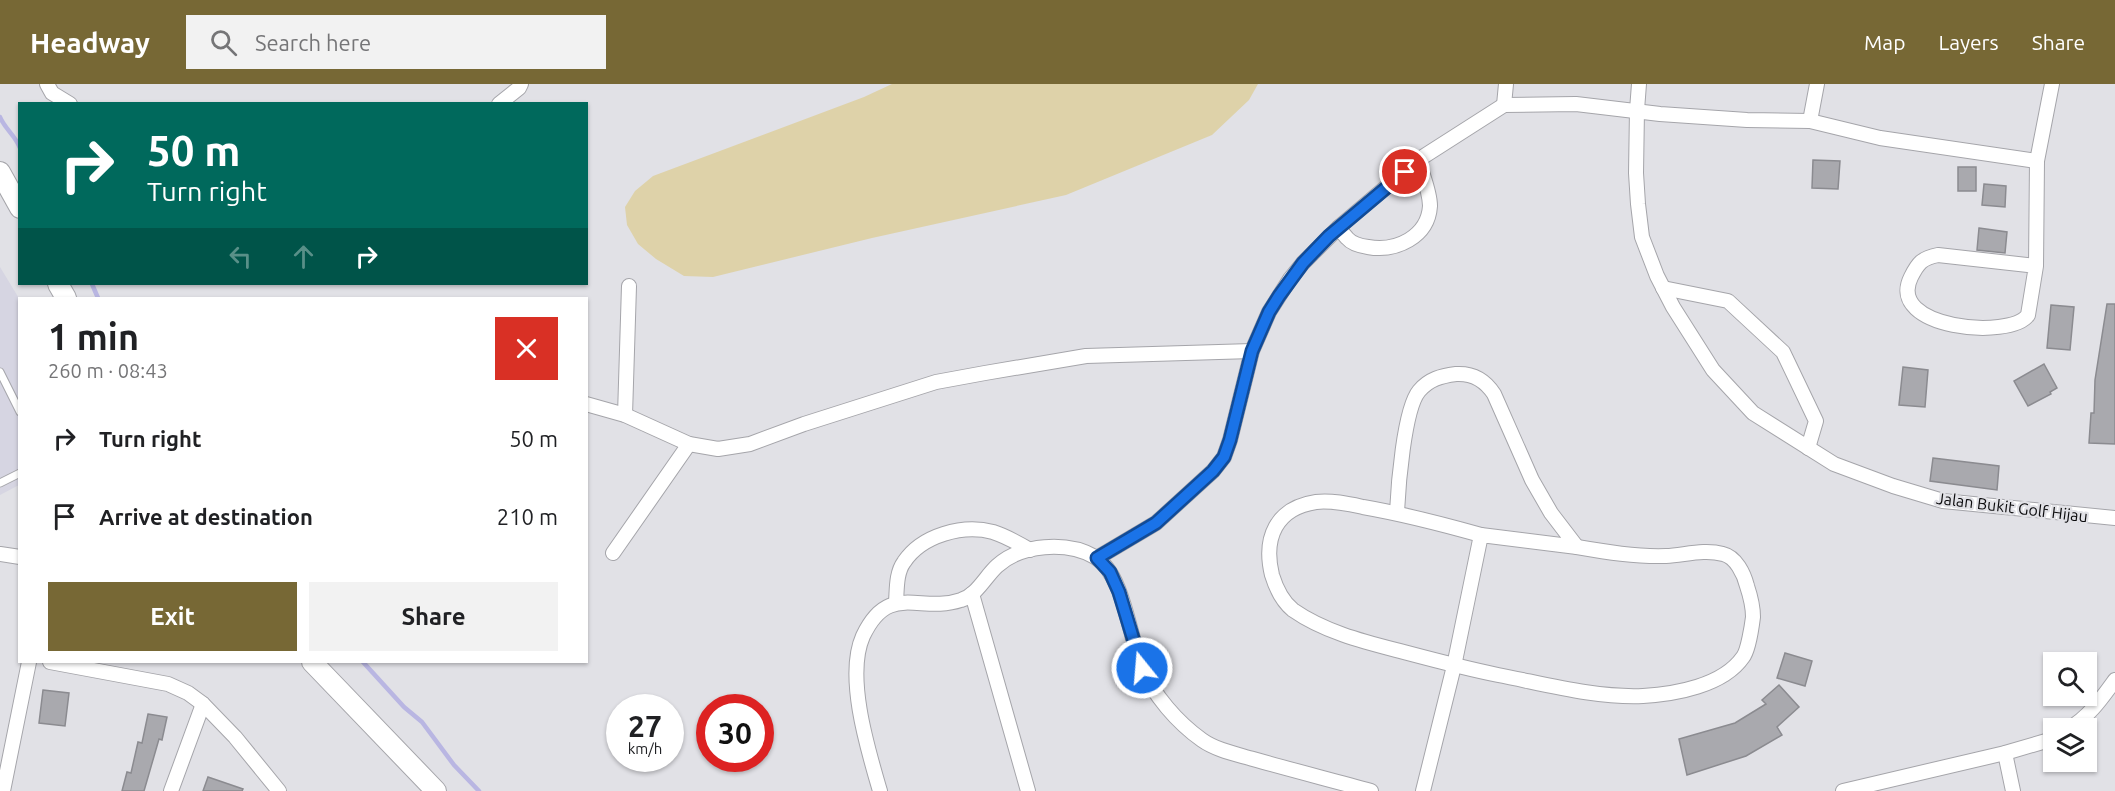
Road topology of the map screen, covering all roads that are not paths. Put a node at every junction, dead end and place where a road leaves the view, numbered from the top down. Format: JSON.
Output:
{"nodes":[{"id":1,"x":47,"y":84,"type":"edge"},
{"id":2,"x":521,"y":84,"type":"edge"},
{"id":3,"x":1506,"y":84,"type":"edge"},
{"id":4,"x":1639,"y":84,"type":"edge"},
{"id":5,"x":1817,"y":84,"type":"edge"},
{"id":6,"x":2052,"y":84,"type":"edge"},
{"id":7,"x":67,"y":102,"type":"edge"},
{"id":8,"x":501,"y":102,"type":"edge"},
{"id":9,"x":1504,"y":105,"type":"junction"},
{"id":10,"x":1637,"y":110,"type":"junction"},
{"id":11,"x":1810,"y":121,"type":"junction"},
{"id":12,"x":1418,"y":160,"type":"junction"},
{"id":13,"x":2037,"y":160,"type":"junction"},
{"id":14,"x":0,"y":172,"type":"edge"},
{"id":15,"x":18,"y":204,"type":"edge"},
{"id":16,"x":1339,"y":227,"type":"junction"},
{"id":17,"x":2036,"y":266,"type":"junction"},
{"id":18,"x":629,"y":286,"type":"dead end"},
{"id":19,"x":1663,"y":288,"type":"junction"},
{"id":20,"x":1252,"y":351,"type":"junction"},
{"id":21,"x":0,"y":372,"type":"edge"},
{"id":22,"x":588,"y":405,"type":"edge"},
{"id":23,"x":18,"y":408,"type":"edge"},
{"id":24,"x":625,"y":415,"type":"junction"},
{"id":25,"x":689,"y":444,"type":"junction"},
{"id":26,"x":1808,"y":448,"type":"junction"},
{"id":27,"x":18,"y":474,"type":"edge"},
{"id":28,"x":0,"y":483,"type":"edge"},
{"id":29,"x":1397,"y":513,"type":"junction"},
{"id":30,"x":2115,"y":518,"type":"edge"},
{"id":31,"x":1481,"y":535,"type":"junction"},
{"id":32,"x":1577,"y":547,"type":"junction"},
{"id":33,"x":1030,"y":550,"type":"junction"},
{"id":34,"x":613,"y":553,"type":"dead end"},
{"id":35,"x":0,"y":554,"type":"edge"},
{"id":36,"x":18,"y":557,"type":"edge"},
{"id":37,"x":1097,"y":558,"type":"junction"},
{"id":38,"x":972,"y":594,"type":"junction"},
{"id":39,"x":896,"y":602,"type":"junction"},
{"id":40,"x":29,"y":663,"type":"edge"},
{"id":41,"x":55,"y":663,"type":"edge"},
{"id":42,"x":313,"y":663,"type":"edge"},
{"id":43,"x":1454,"y":666,"type":"junction"},
{"id":44,"x":2115,"y":680,"type":"edge"},
{"id":45,"x":203,"y":704,"type":"junction"},
{"id":46,"x":2083,"y":718,"type":"edge"},
{"id":47,"x":2043,"y":741,"type":"edge"},
{"id":48,"x":2005,"y":753,"type":"junction"},
{"id":49,"x":1862,"y":788,"type":"edge"},
{"id":50,"x":3,"y":791,"type":"edge"},
{"id":51,"x":171,"y":791,"type":"edge"},
{"id":52,"x":279,"y":791,"type":"edge"},
{"id":53,"x":436,"y":791,"type":"edge"},
{"id":54,"x":880,"y":791,"type":"edge"},
{"id":55,"x":1028,"y":791,"type":"edge"},
{"id":56,"x":1371,"y":791,"type":"edge"},
{"id":57,"x":1423,"y":791,"type":"edge"},
{"id":58,"x":1843,"y":791,"type":"edge"},
{"id":59,"x":2013,"y":791,"type":"edge"}],
"edges":[{"from":1,"to":7,"type":"street"},
{"from":2,"to":8,"type":"street"},
{"from":3,"to":9,"type":"street"},
{"from":4,"to":10,"type":"street","name":"Jalan Bukit Golf Hijau"},
{"from":5,"to":11,"type":"street"},
{"from":6,"to":13,"type":"street"},
{"from":9,"to":10,"type":"street"},
{"from":9,"to":12,"type":"street"},
{"from":10,"to":11,"type":"street"},
{"from":10,"to":19,"type":"street","name":"Jalan Bukit Golf Hijau"},
{"from":11,"to":13,"type":"street"},
{"from":12,"to":16,"type":"street"},
{"from":12,"to":16,"type":"street"},
{"from":13,"to":17,"type":"street"},
{"from":14,"to":15,"type":"main road"},
{"from":16,"to":20,"type":"street"},
{"from":17,"to":17,"type":"street"},
{"from":18,"to":24,"type":"street"},
{"from":19,"to":26,"type":"street","name":"Jalan Bukit Golf Hijau"},
{"from":19,"to":26,"type":"street"},
{"from":20,"to":25,"type":"street"},
{"from":20,"to":37,"type":"street"},
{"from":21,"to":23,"type":"lane"},
{"from":22,"to":24,"type":"street"},
{"from":24,"to":25,"type":"street"},
{"from":25,"to":34,"type":"street"},
{"from":26,"to":30,"type":"street","name":"Jalan Bukit Golf Hijau"},
{"from":27,"to":28,"type":"lane"},
{"from":29,"to":31,"type":"street"},
{"from":29,"to":32,"type":"street"},
{"from":29,"to":43,"type":"street"},
{"from":31,"to":32,"type":"street"},
{"from":31,"to":43,"type":"street"},
{"from":32,"to":43,"type":"street"},
{"from":33,"to":37,"type":"street"},
{"from":33,"to":38,"type":"street"},
{"from":33,"to":39,"type":"street"},
{"from":35,"to":36,"type":"street"},
{"from":37,"to":56,"type":"street"},
{"from":38,"to":39,"type":"street"},
{"from":38,"to":55,"type":"street"},
{"from":39,"to":54,"type":"street"},
{"from":40,"to":50,"type":"street"},
{"from":41,"to":45,"type":"street"},
{"from":42,"to":53,"type":"main road"},
{"from":43,"to":57,"type":"street"},
{"from":44,"to":46,"type":"street"},
{"from":45,"to":51,"type":"street"},
{"from":45,"to":52,"type":"street"},
{"from":47,"to":48,"type":"street"},
{"from":48,"to":49,"type":"street"},
{"from":48,"to":59,"type":"street"},
{"from":49,"to":58,"type":"street"}]}
